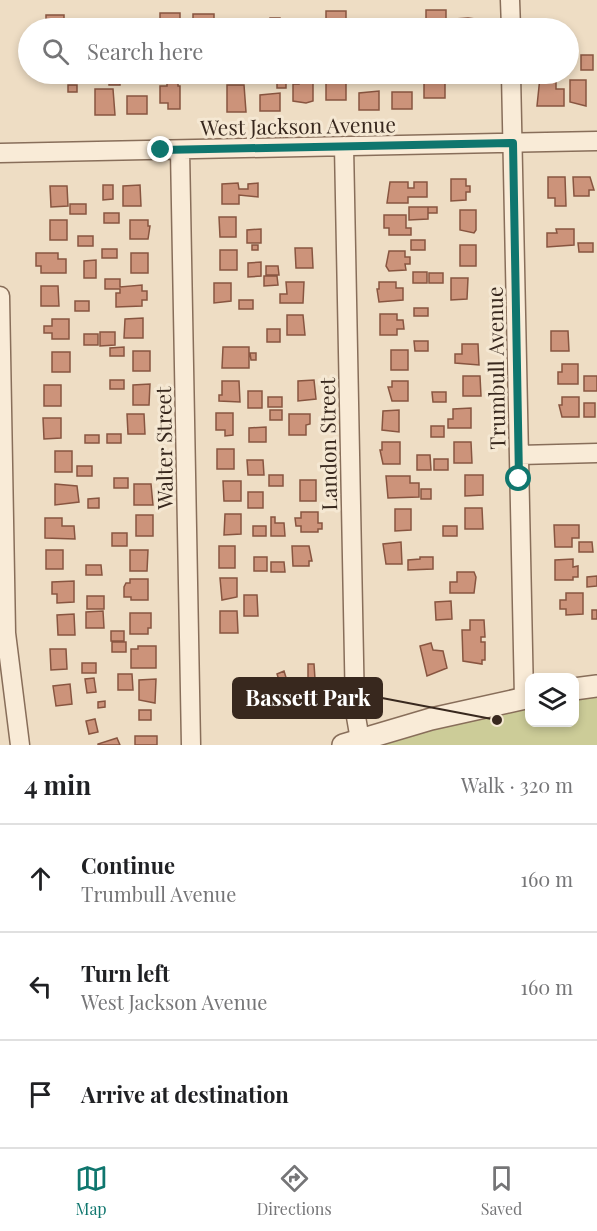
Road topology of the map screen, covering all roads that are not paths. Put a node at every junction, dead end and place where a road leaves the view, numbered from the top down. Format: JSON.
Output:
{"nodes":[{"id":1,"x":510,"y":0,"type":"edge"},
{"id":2,"x":511,"y":18,"type":"edge"},
{"id":3,"x":512,"y":84,"type":"edge"},
{"id":4,"x":597,"y":141,"type":"edge"},
{"id":5,"x":513,"y":143,"type":"junction"},
{"id":6,"x":344,"y":146,"type":"junction"},
{"id":7,"x":180,"y":150,"type":"junction"},
{"id":8,"x":0,"y":153,"type":"edge"},
{"id":9,"x":0,"y":296,"type":"edge"},
{"id":10,"x":597,"y":453,"type":"edge"},
{"id":11,"x":519,"y":455,"type":"junction"},
{"id":12,"x":526,"y":673,"type":"edge"},
{"id":13,"x":597,"y":686,"type":"edge"},
{"id":14,"x":579,"y":688,"type":"edge"},
{"id":15,"x":525,"y":698,"type":"edge"},
{"id":16,"x":351,"y":742,"type":"edge"},
{"id":17,"x":20,"y":745,"type":"edge"},
{"id":18,"x":191,"y":745,"type":"edge"}],
"edges":[{"from":1,"to":2,"type":"street"},
{"from":3,"to":5,"type":"street","name":"Trumbull Avenue"},
{"from":4,"to":5,"type":"street","name":"West Jackson Avenue"},
{"from":5,"to":6,"type":"street","name":"West Jackson Avenue"},
{"from":5,"to":11,"type":"street","name":"Trumbull Avenue"},
{"from":6,"to":7,"type":"street","name":"West Jackson Avenue"},
{"from":6,"to":16,"type":"street","name":"Landon Street"},
{"from":7,"to":8,"type":"street","name":"West Jackson Avenue"},
{"from":7,"to":18,"type":"street","name":"Walter Street"},
{"from":9,"to":17,"type":"street"},
{"from":10,"to":11,"type":"street"},
{"from":11,"to":12,"type":"street","name":"Trumbull Avenue"},
{"from":13,"to":14,"type":"street"},
{"from":15,"to":16,"type":"street"}]}
